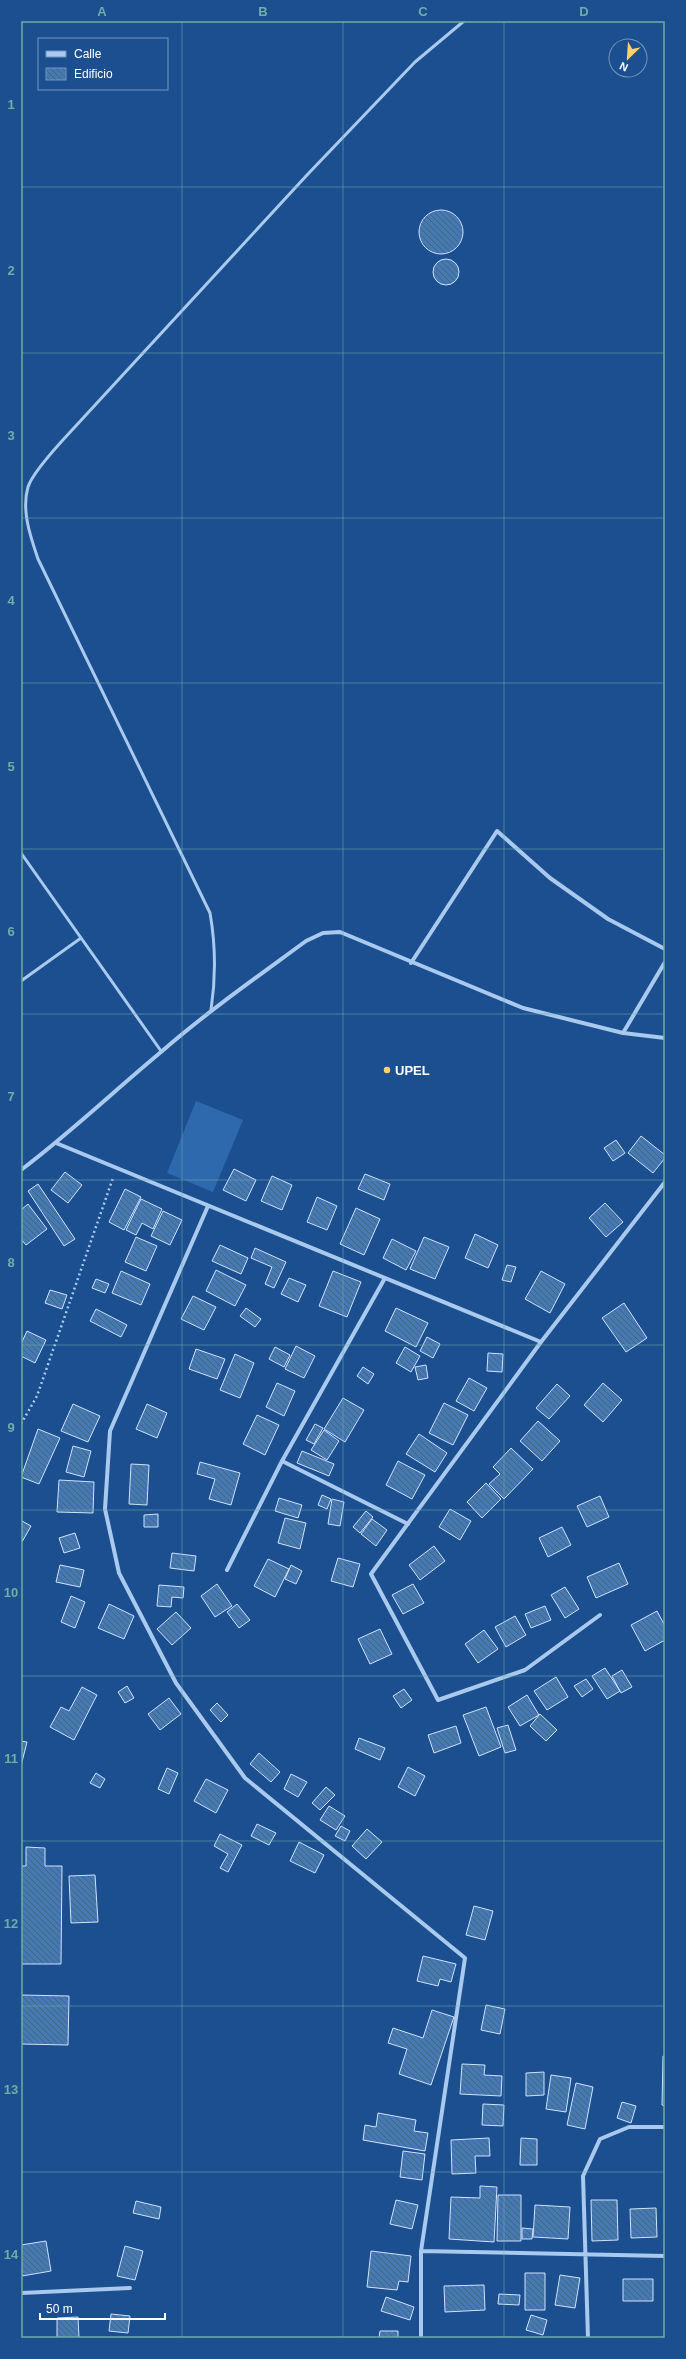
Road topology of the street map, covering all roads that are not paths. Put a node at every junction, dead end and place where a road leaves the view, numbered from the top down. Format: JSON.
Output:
{"nodes":[{"id":1,"x":464,"y":21,"type":"edge"},
{"id":2,"x":21,"y":853,"type":"edge"},
{"id":3,"x":81,"y":938,"type":"junction"},
{"id":4,"x":665,"y":949,"type":"edge"},
{"id":5,"x":665,"y":962,"type":"edge"},
{"id":6,"x":411,"y":963,"type":"junction"},
{"id":7,"x":21,"y":980,"type":"edge"},
{"id":8,"x":211,"y":1010,"type":"junction"},
{"id":9,"x":623,"y":1033,"type":"junction"},
{"id":10,"x":665,"y":1038,"type":"edge"},
{"id":11,"x":161,"y":1051,"type":"junction"},
{"id":12,"x":56,"y":1144,"type":"junction"},
{"id":13,"x":21,"y":1170,"type":"edge"},
{"id":14,"x":665,"y":1182,"type":"edge"},
{"id":15,"x":208,"y":1206,"type":"junction"},
{"id":16,"x":385,"y":1278,"type":"junction"},
{"id":17,"x":541,"y":1342,"type":"junction"},
{"id":18,"x":282,"y":1461,"type":"junction"},
{"id":19,"x":408,"y":1524,"type":"junction"},
{"id":20,"x":227,"y":1570,"type":"dead end"},
{"id":21,"x":600,"y":1615,"type":"dead end"},
{"id":22,"x":665,"y":2127,"type":"edge"},
{"id":23,"x":421,"y":2251,"type":"junction"},
{"id":24,"x":586,"y":2255,"type":"junction"},
{"id":25,"x":665,"y":2256,"type":"edge"},
{"id":26,"x":130,"y":2288,"type":"dead end"},
{"id":27,"x":21,"y":2294,"type":"edge"},
{"id":28,"x":420,"y":2338,"type":"edge"},
{"id":29,"x":588,"y":2338,"type":"edge"}],
"edges":[{"from":1,"to":8,"type":"lane"},
{"from":2,"to":3,"type":"lane"},
{"from":3,"to":7,"type":"lane"},
{"from":3,"to":11,"type":"lane"},
{"from":4,"to":6,"type":"street"},
{"from":5,"to":9,"type":"street"},
{"from":6,"to":8,"type":"street"},
{"from":6,"to":9,"type":"street"},
{"from":8,"to":11,"type":"street"},
{"from":9,"to":10,"type":"street"},
{"from":11,"to":12,"type":"street"},
{"from":12,"to":13,"type":"street"},
{"from":12,"to":15,"type":"street"},
{"from":14,"to":17,"type":"street"},
{"from":15,"to":16,"type":"street"},
{"from":15,"to":23,"type":"street"},
{"from":16,"to":17,"type":"street"},
{"from":16,"to":18,"type":"street"},
{"from":17,"to":19,"type":"street"},
{"from":18,"to":19,"type":"street"},
{"from":18,"to":20,"type":"street"},
{"from":19,"to":21,"type":"street"},
{"from":22,"to":24,"type":"street"},
{"from":23,"to":24,"type":"street"},
{"from":23,"to":28,"type":"street"},
{"from":24,"to":25,"type":"street"},
{"from":24,"to":29,"type":"street"},
{"from":26,"to":27,"type":"street"}]}
